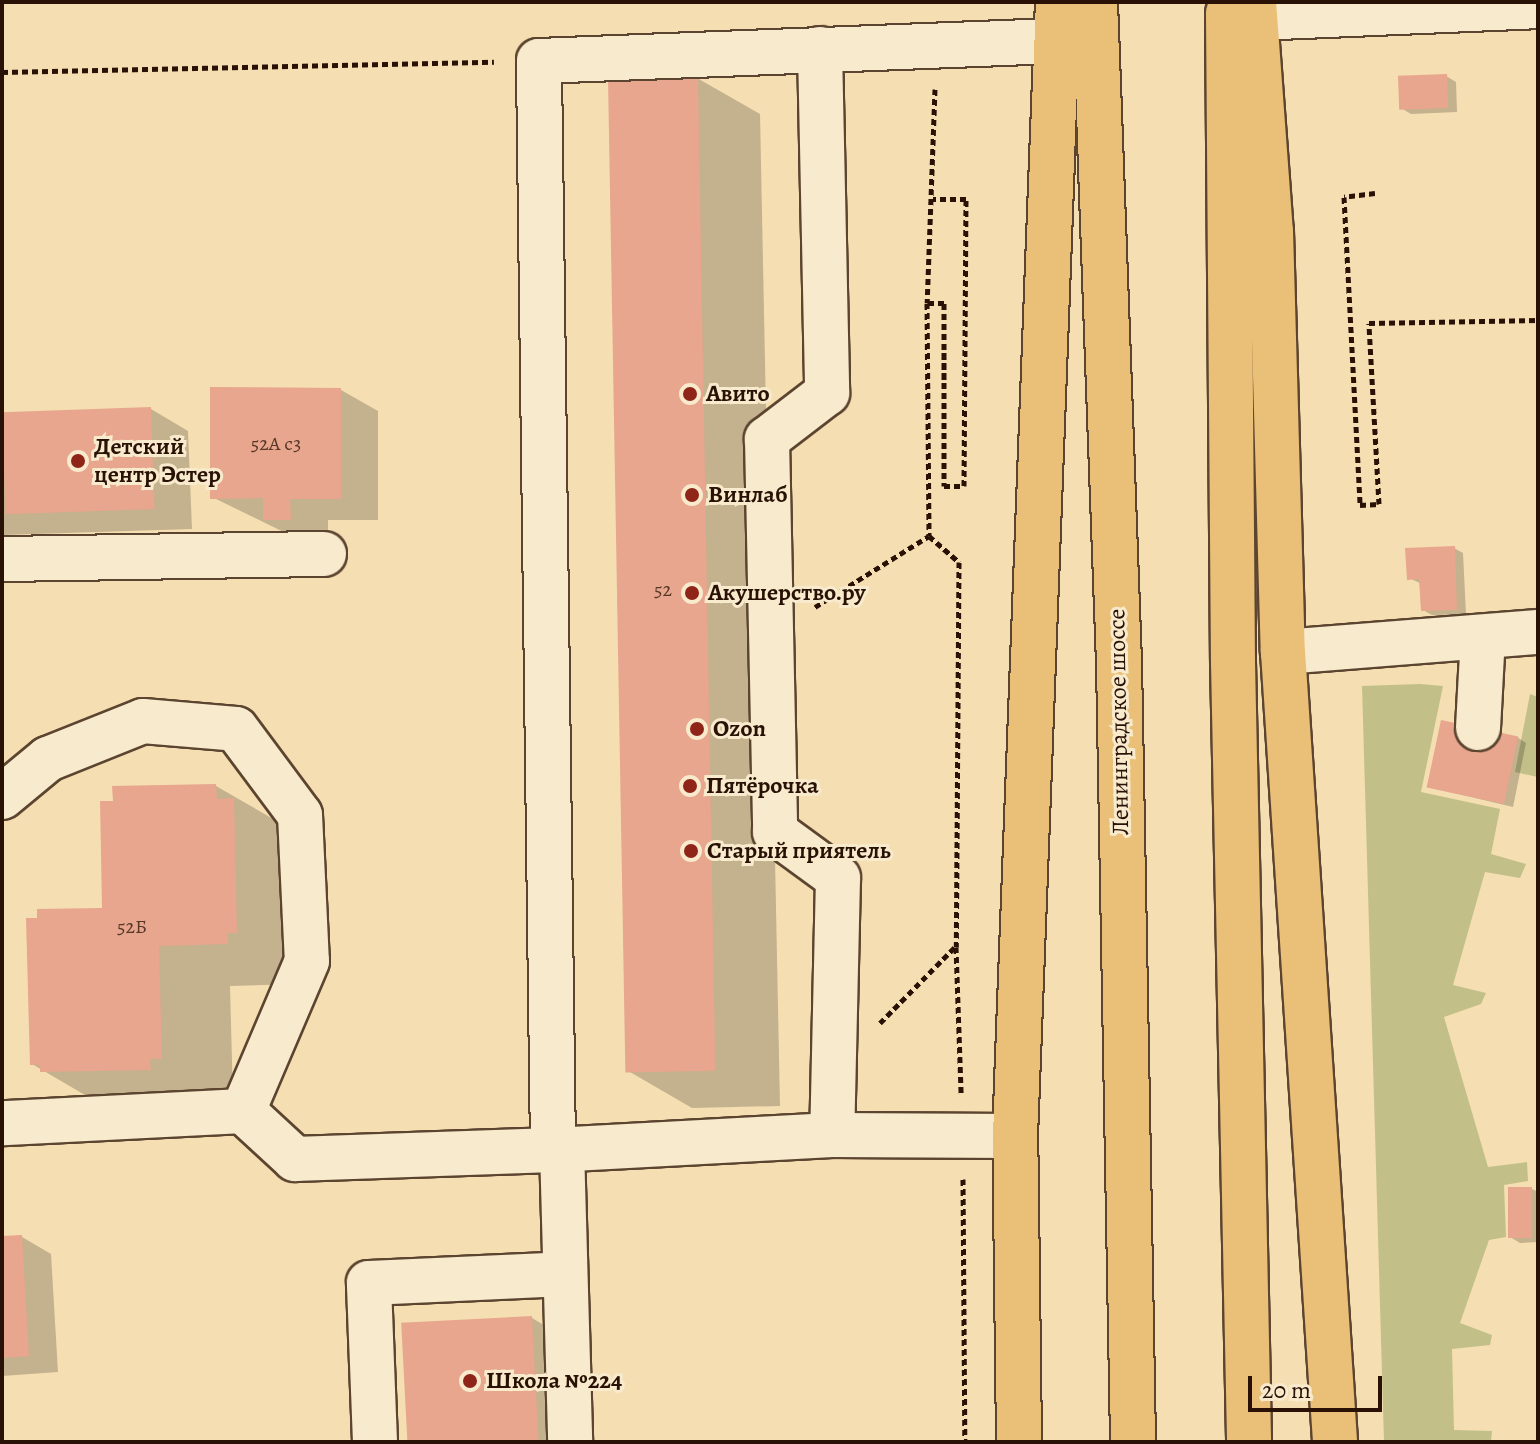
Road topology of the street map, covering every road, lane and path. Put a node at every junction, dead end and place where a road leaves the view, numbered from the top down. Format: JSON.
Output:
{"nodes":[{"id":1,"x":1095,"y":2,"type":"edge"},
{"id":2,"x":1538,"y":6,"type":"edge"},
{"id":3,"x":1245,"y":7,"type":"edge"},
{"id":4,"x":1057,"y":21,"type":"edge"},
{"id":5,"x":936,"y":44,"type":"junction"},
{"id":6,"x":820,"y":49,"type":"junction"},
{"id":7,"x":539,"y":61,"type":"junction"},
{"id":8,"x":2,"y":72,"type":"edge"},
{"id":9,"x":1375,"y":193,"type":"dead end"},
{"id":10,"x":933,"y":199,"type":"junction"},
{"id":11,"x":927,"y":303,"type":"junction"},
{"id":12,"x":1538,"y":320,"type":"edge"},
{"id":13,"x":929,"y":536,"type":"junction"},
{"id":14,"x":324,"y":554,"type":"dead end"},
{"id":15,"x":2,"y":559,"type":"edge"},
{"id":16,"x":1538,"y":632,"type":"edge"},
{"id":17,"x":771,"y":634,"type":"junction"},
{"id":18,"x":1483,"y":637,"type":"junction"},
{"id":19,"x":1283,"y":652,"type":"junction"},
{"id":20,"x":1478,"y":728,"type":"dead end"},
{"id":21,"x":2,"y":797,"type":"edge"},
{"id":22,"x":956,"y":947,"type":"junction"},
{"id":23,"x":832,"y":1071,"type":"junction"},
{"id":24,"x":243,"y":1111,"type":"junction"},
{"id":25,"x":2,"y":1123,"type":"edge"},
{"id":26,"x":832,"y":1135,"type":"junction"},
{"id":27,"x":962,"y":1136,"type":"junction"},
{"id":28,"x":1015,"y":1136,"type":"junction"},
{"id":29,"x":558,"y":1149,"type":"junction"},
{"id":30,"x":565,"y":1274,"type":"junction"},
{"id":31,"x":375,"y":1442,"type":"edge"},
{"id":32,"x":570,"y":1442,"type":"edge"},
{"id":33,"x":965,"y":1442,"type":"edge"},
{"id":34,"x":1019,"y":1442,"type":"edge"},
{"id":35,"x":1133,"y":1442,"type":"edge"},
{"id":36,"x":1249,"y":1442,"type":"edge"},
{"id":37,"x":1335,"y":1442,"type":"edge"}],
"edges":[{"from":1,"to":35,"type":"main road","name":"Ленинградское шоссе"},
{"from":2,"to":3,"type":"lane"},
{"from":3,"to":19,"type":"main road"},
{"from":3,"to":36,"type":"main road"},
{"from":4,"to":5,"type":"lane"},
{"from":4,"to":28,"type":"main road"},
{"from":5,"to":6,"type":"lane"},
{"from":5,"to":10,"type":"path"},
{"from":6,"to":7,"type":"lane"},
{"from":6,"to":17,"type":"lane"},
{"from":7,"to":8,"type":"path"},
{"from":7,"to":29,"type":"lane"},
{"from":9,"to":12,"type":"path"},
{"from":10,"to":11,"type":"path"},
{"from":10,"to":11,"type":"path"},
{"from":11,"to":13,"type":"path"},
{"from":13,"to":17,"type":"path"},
{"from":13,"to":22,"type":"path"},
{"from":14,"to":15,"type":"lane"},
{"from":16,"to":18,"type":"lane"},
{"from":17,"to":23,"type":"lane"},
{"from":18,"to":19,"type":"lane"},
{"from":18,"to":20,"type":"lane"},
{"from":19,"to":37,"type":"main road"},
{"from":21,"to":24,"type":"lane"},
{"from":22,"to":23,"type":"path"},
{"from":22,"to":27,"type":"path"},
{"from":23,"to":26,"type":"lane"},
{"from":24,"to":25,"type":"lane"},
{"from":24,"to":29,"type":"lane"},
{"from":26,"to":27,"type":"lane"},
{"from":26,"to":29,"type":"lane"},
{"from":27,"to":28,"type":"lane"},
{"from":27,"to":33,"type":"path"},
{"from":28,"to":34,"type":"main road"},
{"from":29,"to":30,"type":"lane"},
{"from":30,"to":31,"type":"lane"},
{"from":30,"to":32,"type":"lane"}]}
